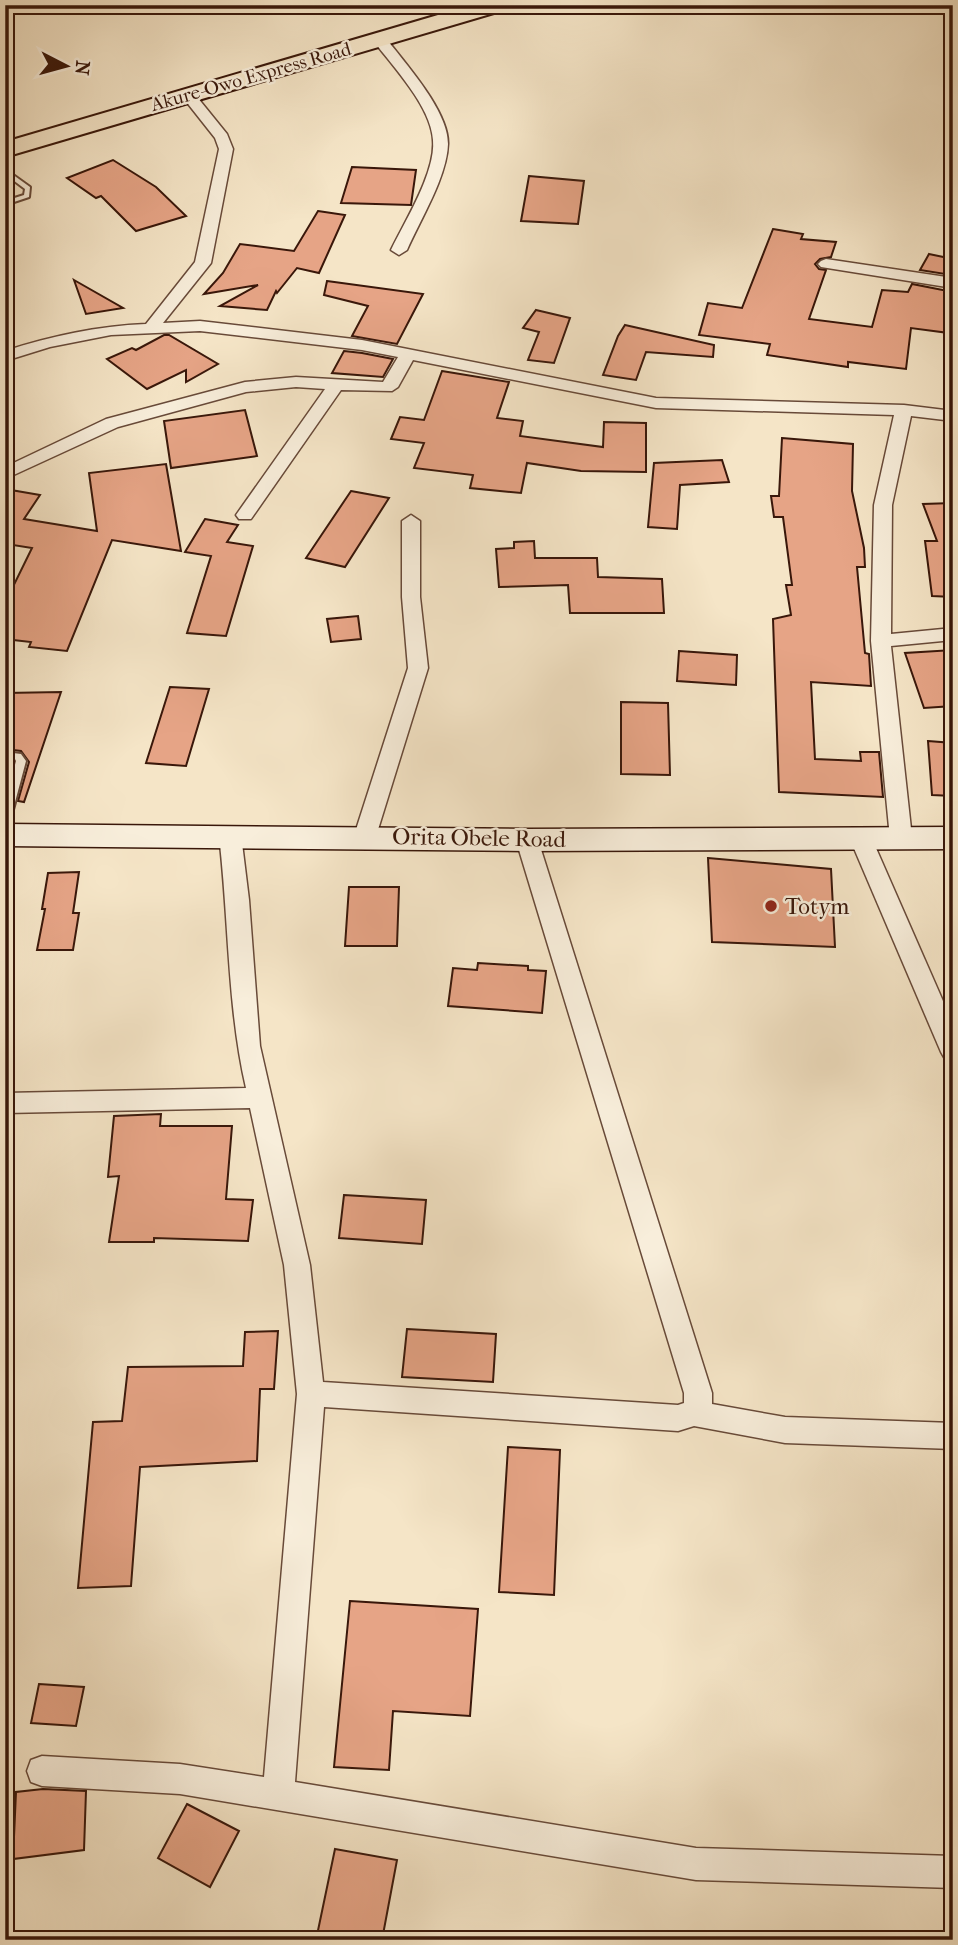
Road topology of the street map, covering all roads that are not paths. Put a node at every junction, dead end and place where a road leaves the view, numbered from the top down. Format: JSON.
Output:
{"nodes":[{"id":1,"x":496,"y":5,"type":"edge"},
{"id":2,"x":380,"y":40,"type":"junction"},
{"id":3,"x":188,"y":95,"type":"junction"},
{"id":4,"x":5,"y":150,"type":"edge"},
{"id":5,"x":5,"y":171,"type":"edge"},
{"id":6,"x":5,"y":203,"type":"edge"},
{"id":7,"x":399,"y":250,"type":"dead end"},
{"id":8,"x":826,"y":264,"type":"dead end"},
{"id":9,"x":953,"y":283,"type":"edge"},
{"id":10,"x":152,"y":326,"type":"junction"},
{"id":11,"x":409,"y":353,"type":"junction"},
{"id":12,"x":5,"y":356,"type":"edge"},
{"id":13,"x":336,"y":385,"type":"junction"},
{"id":14,"x":904,"y":410,"type":"junction"},
{"id":15,"x":953,"y":416,"type":"edge"},
{"id":16,"x":5,"y":474,"type":"edge"},
{"id":17,"x":245,"y":515,"type":"dead end"},
{"id":18,"x":411,"y":521,"type":"dead end"},
{"id":19,"x":953,"y":634,"type":"edge"},
{"id":20,"x":881,"y":641,"type":"junction"},
{"id":21,"x":5,"y":755,"type":"edge"},
{"id":22,"x":5,"y":821,"type":"edge"},
{"id":23,"x":5,"y":835,"type":"edge"},
{"id":24,"x":230,"y":835,"type":"junction"},
{"id":25,"x":365,"y":836,"type":"junction"},
{"id":26,"x":901,"y":838,"type":"junction"},
{"id":27,"x":953,"y":838,"type":"edge"},
{"id":28,"x":861,"y":839,"type":"junction"},
{"id":29,"x":527,"y":840,"type":"junction"},
{"id":30,"x":953,"y":1052,"type":"edge"},
{"id":31,"x":260,"y":1098,"type":"junction"},
{"id":32,"x":5,"y":1103,"type":"edge"},
{"id":33,"x":312,"y":1394,"type":"junction"},
{"id":34,"x":694,"y":1413,"type":"junction"},
{"id":35,"x":953,"y":1436,"type":"edge"},
{"id":36,"x":42,"y":1771,"type":"dead end"},
{"id":37,"x":278,"y":1797,"type":"junction"},
{"id":38,"x":953,"y":1872,"type":"edge"}],
"edges":[{"from":1,"to":2,"type":"highway","name":"Akure-Owo Express Road"},
{"from":2,"to":3,"type":"highway","name":"Akure-Owo Express Road"},
{"from":2,"to":7,"type":"street"},
{"from":3,"to":4,"type":"highway","name":"Akure-Owo Express Road"},
{"from":3,"to":10,"type":"street"},
{"from":5,"to":6,"type":"lane"},
{"from":8,"to":9,"type":"street"},
{"from":10,"to":11,"type":"street"},
{"from":10,"to":12,"type":"street"},
{"from":11,"to":13,"type":"street"},
{"from":11,"to":14,"type":"street"},
{"from":13,"to":16,"type":"street"},
{"from":13,"to":17,"type":"street"},
{"from":14,"to":15,"type":"street"},
{"from":14,"to":20,"type":"street"},
{"from":18,"to":25,"type":"street"},
{"from":19,"to":20,"type":"street"},
{"from":20,"to":26,"type":"street"},
{"from":21,"to":22,"type":"lane"},
{"from":23,"to":24,"type":"main road","name":"Orita Obele Road"},
{"from":24,"to":25,"type":"main road","name":"Orita Obele Road"},
{"from":24,"to":31,"type":"street"},
{"from":25,"to":29,"type":"main road","name":"Orita Obele Road"},
{"from":26,"to":27,"type":"main road","name":"Orita Obele Road"},
{"from":26,"to":28,"type":"main road","name":"Orita Obele Road"},
{"from":28,"to":29,"type":"main road","name":"Orita Obele Road"},
{"from":28,"to":30,"type":"street"},
{"from":29,"to":34,"type":"street"},
{"from":31,"to":32,"type":"street"},
{"from":31,"to":33,"type":"street"},
{"from":33,"to":34,"type":"street"},
{"from":33,"to":37,"type":"street"},
{"from":34,"to":35,"type":"street"},
{"from":36,"to":37,"type":"street"},
{"from":37,"to":38,"type":"street"}]}
